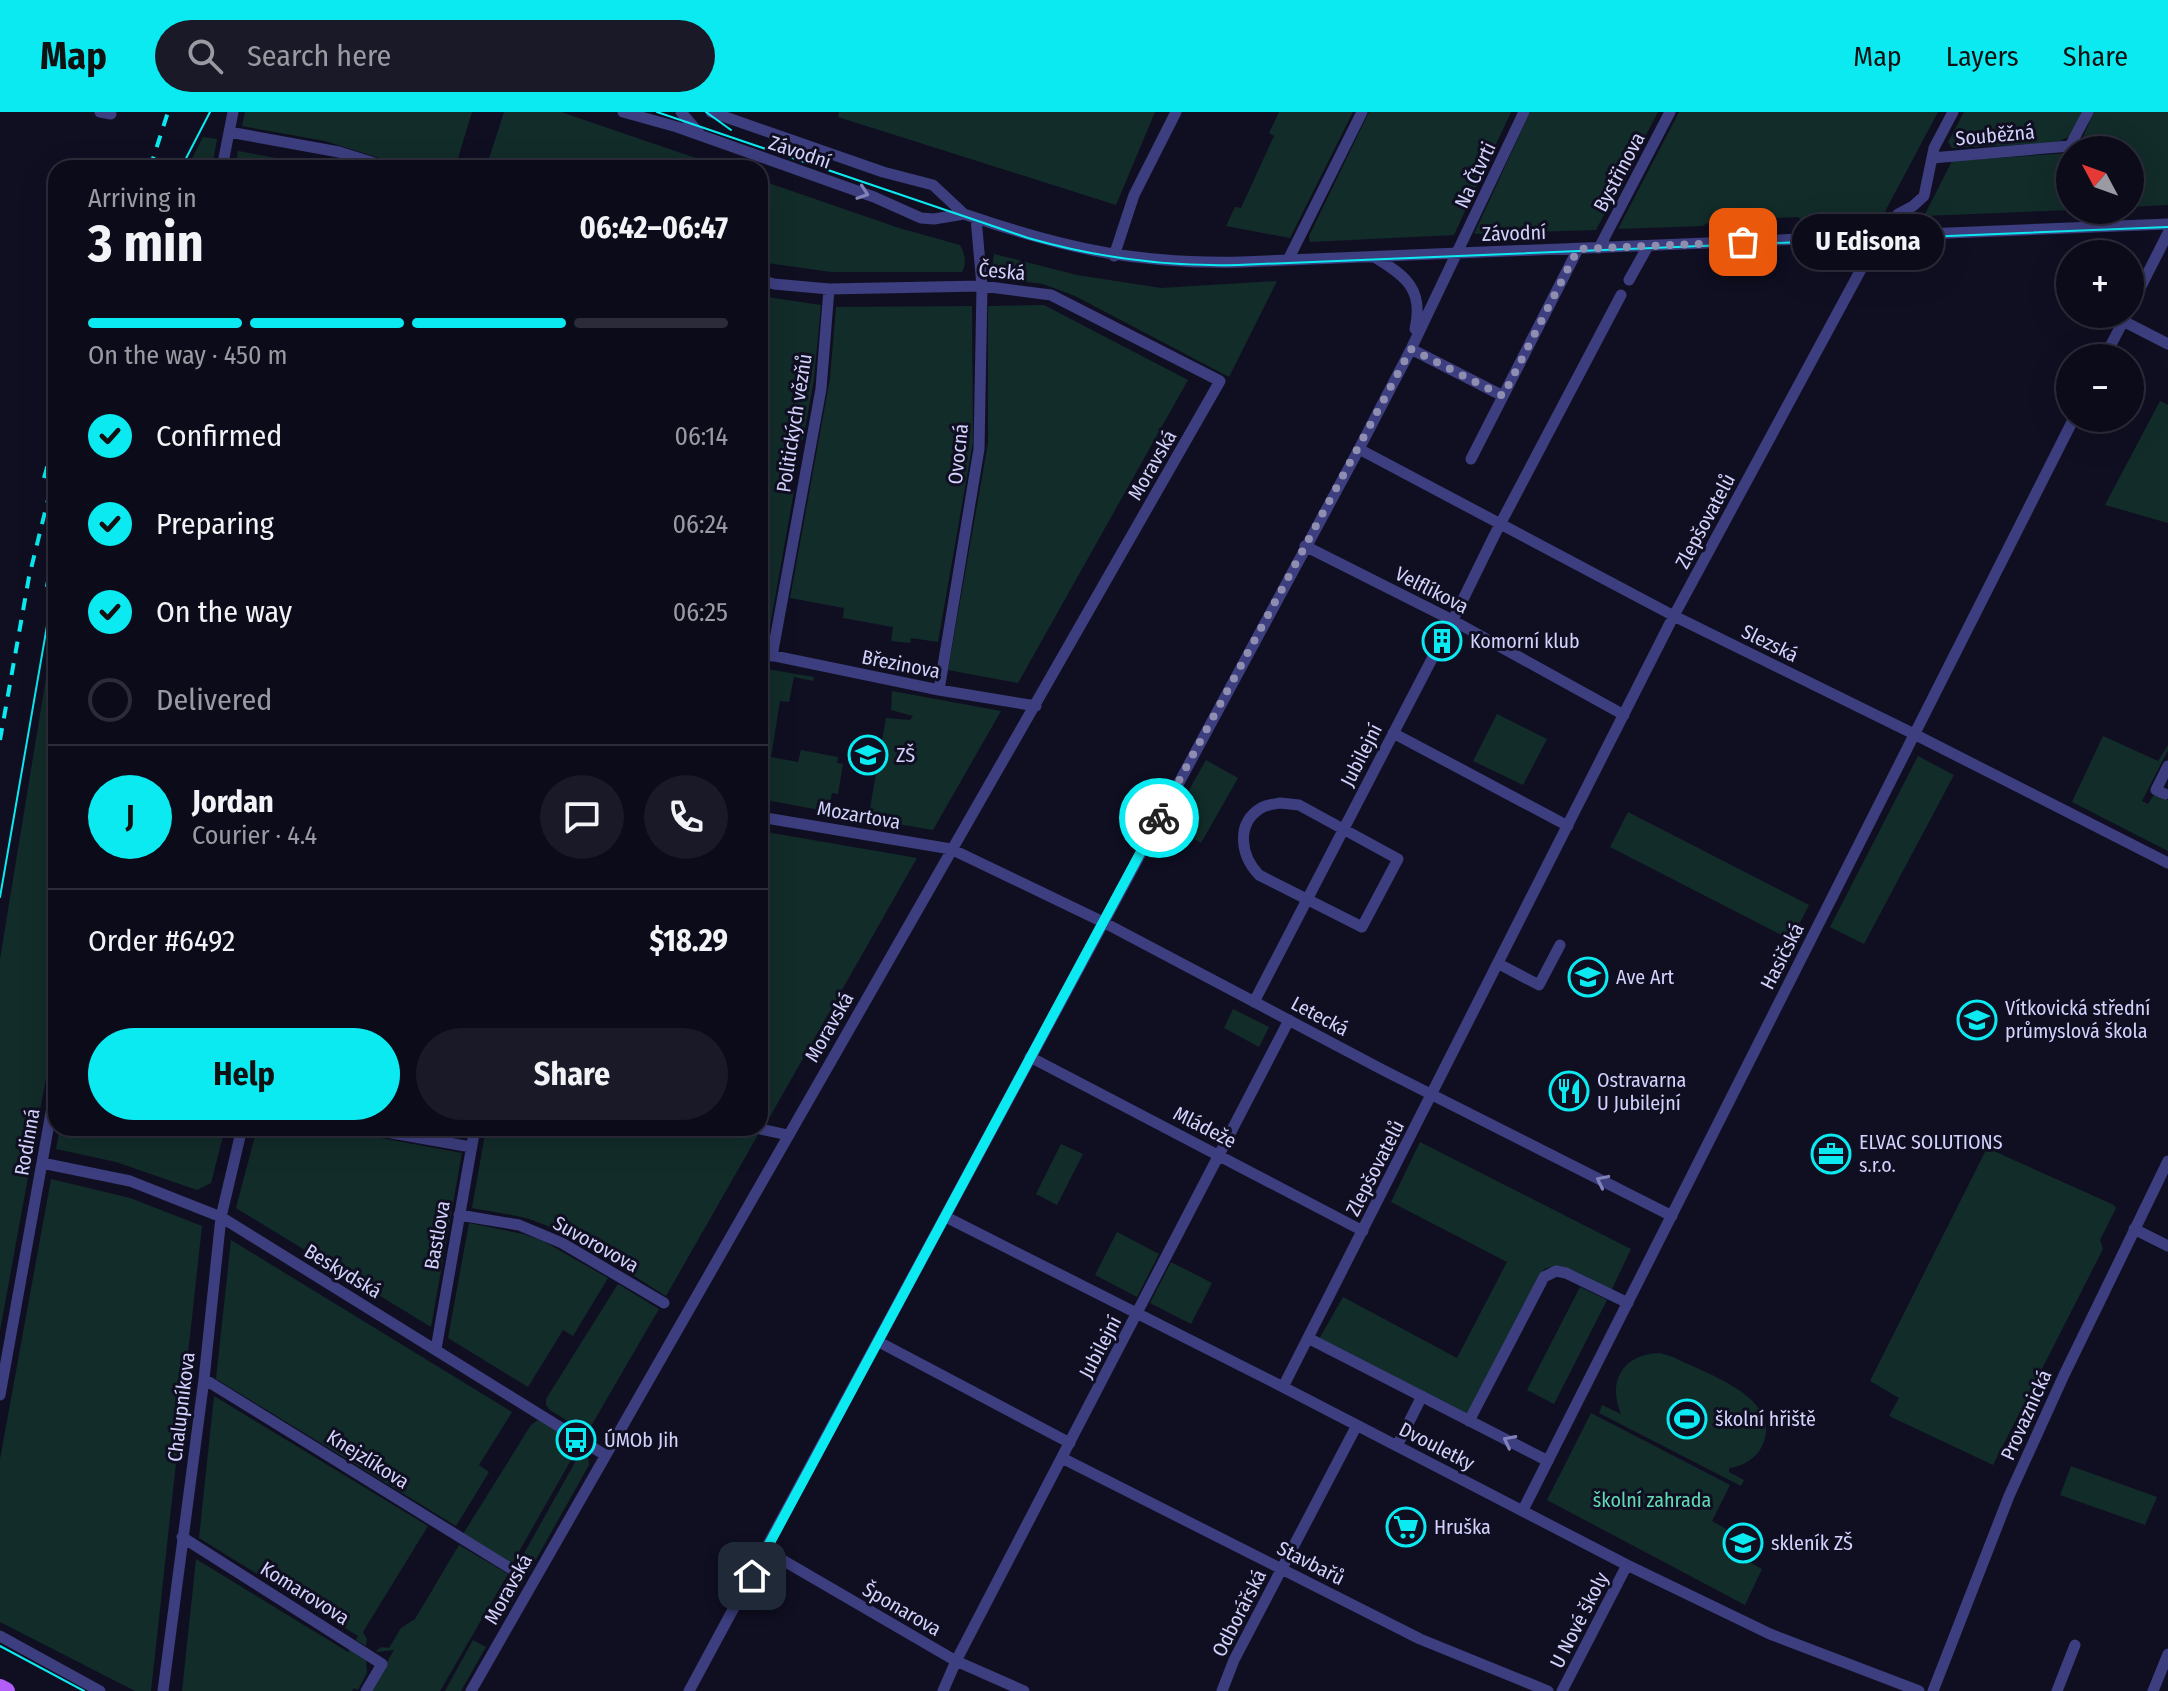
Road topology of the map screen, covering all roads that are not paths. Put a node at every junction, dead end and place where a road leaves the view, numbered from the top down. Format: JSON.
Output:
{"nodes":[{"id":1,"x":233,"y":112,"type":"edge"},
{"id":2,"x":623,"y":112,"type":"edge"},
{"id":3,"x":681,"y":112,"type":"edge"},
{"id":4,"x":711,"y":112,"type":"edge"},
{"id":5,"x":719,"y":112,"type":"edge"},
{"id":6,"x":1176,"y":112,"type":"edge"},
{"id":7,"x":1362,"y":112,"type":"edge"},
{"id":8,"x":1524,"y":112,"type":"edge"},
{"id":9,"x":1670,"y":112,"type":"edge"},
{"id":10,"x":1953,"y":112,"type":"edge"},
{"id":11,"x":2088,"y":112,"type":"edge"},
{"id":12,"x":732,"y":120,"type":"junction"},
{"id":13,"x":229,"y":132,"type":"junction"},
{"id":14,"x":710,"y":139,"type":"junction"},
{"id":15,"x":1932,"y":158,"type":"junction"},
{"id":16,"x":224,"y":160,"type":"edge"},
{"id":17,"x":364,"y":160,"type":"edge"},
{"id":18,"x":970,"y":216,"type":"junction"},
{"id":19,"x":2168,"y":224,"type":"edge"},
{"id":20,"x":2168,"y":233,"type":"edge"},
{"id":21,"x":1879,"y":236,"type":"junction"},
{"id":22,"x":1648,"y":246,"type":"junction"},
{"id":23,"x":1599,"y":248,"type":"junction"},
{"id":24,"x":1578,"y":249,"type":"junction"},
{"id":25,"x":1457,"y":254,"type":"junction"},
{"id":26,"x":1114,"y":256,"type":"junction"},
{"id":27,"x":1374,"y":257,"type":"junction"},
{"id":28,"x":1288,"y":260,"type":"junction"},
{"id":29,"x":1629,"y":280,"type":"dead end"},
{"id":30,"x":2144,"y":280,"type":"edge"},
{"id":31,"x":768,"y":281,"type":"edge"},
{"id":32,"x":982,"y":286,"type":"junction"},
{"id":33,"x":829,"y":289,"type":"junction"},
{"id":34,"x":1621,"y":295,"type":"dead end"},
{"id":35,"x":2142,"y":328,"type":"edge"},
{"id":36,"x":2168,"y":344,"type":"edge"},
{"id":37,"x":1411,"y":349,"type":"junction"},
{"id":38,"x":1220,"y":381,"type":"joint"},
{"id":39,"x":1503,"y":396,"type":"junction"},
{"id":40,"x":2067,"y":432,"type":"edge"},
{"id":41,"x":1359,"y":449,"type":"junction"},
{"id":42,"x":1471,"y":459,"type":"dead end"},
{"id":43,"x":1500,"y":525,"type":"junction"},
{"id":44,"x":1305,"y":546,"type":"junction"},
{"id":45,"x":1674,"y":616,"type":"junction"},
{"id":46,"x":1452,"y":620,"type":"junction"},
{"id":47,"x":1447,"y":632,"type":"tunnel mouth"},
{"id":48,"x":768,"y":644,"type":"edge"},
{"id":49,"x":1435,"y":653,"type":"tunnel mouth"},
{"id":50,"x":768,"y":654,"type":"edge"},
{"id":51,"x":939,"y":690,"type":"junction"},
{"id":52,"x":1036,"y":706,"type":"junction"},
{"id":53,"x":1624,"y":715,"type":"junction"},
{"id":54,"x":1393,"y":733,"type":"junction"},
{"id":55,"x":1914,"y":734,"type":"junction"},
{"id":56,"x":2168,"y":766,"type":"edge"},
{"id":57,"x":2165,"y":794,"type":"dead end"},
{"id":58,"x":768,"y":818,"type":"edge"},
{"id":59,"x":1568,"y":826,"type":"junction"},
{"id":60,"x":1344,"y":829,"type":"junction"},
{"id":61,"x":951,"y":849,"type":"junction"},
{"id":62,"x":2168,"y":863,"type":"edge"},
{"id":63,"x":1307,"y":900,"type":"junction"},
{"id":64,"x":1103,"y":922,"type":"junction"},
{"id":65,"x":1560,"y":945,"type":"dead end"},
{"id":66,"x":1499,"y":964,"type":"junction"},
{"id":67,"x":1254,"y":1002,"type":"junction"},
{"id":68,"x":1289,"y":1020,"type":"junction"},
{"id":69,"x":1030,"y":1057,"type":"junction"},
{"id":70,"x":1432,"y":1096,"type":"junction"},
{"id":71,"x":48,"y":1130,"type":"edge"},
{"id":72,"x":768,"y":1131,"type":"edge"},
{"id":73,"x":788,"y":1135,"type":"junction"},
{"id":74,"x":240,"y":1136,"type":"edge"},
{"id":75,"x":409,"y":1136,"type":"edge"},
{"id":76,"x":473,"y":1136,"type":"edge"},
{"id":77,"x":471,"y":1147,"type":"junction"},
{"id":78,"x":1221,"y":1155,"type":"junction"},
{"id":79,"x":2168,"y":1161,"type":"edge"},
{"id":80,"x":42,"y":1163,"type":"junction"},
{"id":81,"x":459,"y":1215,"type":"junction"},
{"id":82,"x":1672,"y":1216,"type":"junction"},
{"id":83,"x":221,"y":1217,"type":"junction"},
{"id":84,"x":946,"y":1217,"type":"junction"},
{"id":85,"x":2134,"y":1229,"type":"junction"},
{"id":86,"x":1363,"y":1231,"type":"junction"},
{"id":87,"x":2168,"y":1246,"type":"edge"},
{"id":88,"x":664,"y":1303,"type":"dead end"},
{"id":89,"x":1628,"y":1303,"type":"junction"},
{"id":90,"x":1137,"y":1314,"type":"junction"},
{"id":91,"x":1308,"y":1338,"type":"junction"},
{"id":92,"x":879,"y":1342,"type":"junction"},
{"id":93,"x":436,"y":1349,"type":"junction"},
{"id":94,"x":204,"y":1379,"type":"junction"},
{"id":95,"x":1283,"y":1387,"type":"junction"},
{"id":96,"x":0,"y":1395,"type":"edge"},
{"id":97,"x":1422,"y":1396,"type":"junction"},
{"id":98,"x":1469,"y":1421,"type":"junction"},
{"id":99,"x":1357,"y":1425,"type":"junction"},
{"id":100,"x":1070,"y":1443,"type":"junction"},
{"id":101,"x":1397,"y":1446,"type":"junction"},
{"id":102,"x":605,"y":1455,"type":"junction"},
{"id":103,"x":1062,"y":1458,"type":"junction"},
{"id":104,"x":1548,"y":1461,"type":"junction"},
{"id":105,"x":1523,"y":1510,"type":"junction"},
{"id":106,"x":182,"y":1537,"type":"junction"},
{"id":107,"x":767,"y":1551,"type":"junction"},
{"id":108,"x":1627,"y":1565,"type":"junction"},
{"id":109,"x":1282,"y":1569,"type":"junction"},
{"id":110,"x":513,"y":1570,"type":"dead end"},
{"id":111,"x":0,"y":1636,"type":"edge"},
{"id":112,"x":2075,"y":1645,"type":"dead end"},
{"id":113,"x":2168,"y":1654,"type":"edge"},
{"id":114,"x":956,"y":1661,"type":"junction"},
{"id":115,"x":0,"y":1688,"type":"edge"},
{"id":116,"x":6,"y":1691,"type":"edge"},
{"id":117,"x":100,"y":1691,"type":"edge"},
{"id":118,"x":163,"y":1691,"type":"edge"},
{"id":119,"x":366,"y":1691,"type":"edge"},
{"id":120,"x":471,"y":1691,"type":"edge"},
{"id":121,"x":689,"y":1691,"type":"edge"},
{"id":122,"x":943,"y":1691,"type":"edge"},
{"id":123,"x":1024,"y":1691,"type":"edge"},
{"id":124,"x":1222,"y":1691,"type":"edge"},
{"id":125,"x":1548,"y":1691,"type":"edge"},
{"id":126,"x":1562,"y":1691,"type":"edge"},
{"id":127,"x":1919,"y":1691,"type":"edge"},
{"id":128,"x":1933,"y":1691,"type":"edge"},
{"id":129,"x":2057,"y":1691,"type":"edge"},
{"id":130,"x":2153,"y":1691,"type":"edge"}],
"edges":[{"from":1,"to":13,"type":"street"},
{"from":2,"to":14,"type":"street","name":"Závodní"},
{"from":3,"to":14,"type":"street"},
{"from":4,"to":12,"type":"street","name":"Závodní"},
{"from":5,"to":12,"type":"street"},
{"from":6,"to":26,"type":"street"},
{"from":7,"to":28,"type":"street"},
{"from":8,"to":25,"type":"street","name":"Na Čtvrti"},
{"from":9,"to":23,"type":"street","name":"Bystřinova"},
{"from":10,"to":15,"type":"street","name":"Zlepšovatelů"},
{"from":11,"to":15,"type":"street","name":"Souběžná"},
{"from":12,"to":18,"type":"street","name":"Závodní"},
{"from":13,"to":16,"type":"street"},
{"from":13,"to":17,"type":"street"},
{"from":14,"to":18,"type":"street","name":"Závodní","one_way":true},
{"from":15,"to":21,"type":"street","name":"Zlepšovatelů"},
{"from":18,"to":26,"type":"street","name":"Závodní"},
{"from":18,"to":32,"type":"street","name":"Ovocná"},
{"from":19,"to":21,"type":"street","name":"Závodní"},
{"from":20,"to":30,"type":"street"},
{"from":21,"to":22,"type":"street","name":"Závodní"},
{"from":21,"to":45,"type":"street","name":"Zlepšovatelů"},
{"from":22,"to":23,"type":"street","name":"Závodní"},
{"from":22,"to":29,"type":"street"},
{"from":23,"to":24,"type":"street","name":"Závodní"},
{"from":24,"to":25,"type":"street","name":"Závodní"},
{"from":24,"to":39,"type":"street"},
{"from":25,"to":27,"type":"street","name":"Závodní"},
{"from":25,"to":37,"type":"street","name":"Na Čtvrti"},
{"from":26,"to":28,"type":"street","name":"Závodní"},
{"from":27,"to":28,"type":"street","name":"Závodní"},
{"from":27,"to":37,"type":"street"},
{"from":31,"to":33,"type":"street","name":"Česká"},
{"from":32,"to":33,"type":"street","name":"Česká"},
{"from":32,"to":38,"type":"street","name":"Česká"},
{"from":32,"to":51,"type":"street","name":"Ovocná"},
{"from":33,"to":48,"type":"street","name":"Politických vězňů"},
{"from":34,"to":43,"type":"street"},
{"from":35,"to":36,"type":"street"},
{"from":37,"to":39,"type":"street"},
{"from":37,"to":41,"type":"street","name":"Na Čtvrti"},
{"from":38,"to":52,"type":"street","name":"Moravská"},
{"from":39,"to":42,"type":"street"},
{"from":40,"to":55,"type":"street","name":"Hasičská"},
{"from":41,"to":43,"type":"street","name":"Slezská"},
{"from":41,"to":44,"type":"street","name":"Na Čtvrti"},
{"from":43,"to":45,"type":"street","name":"Slezská"},
{"from":43,"to":46,"type":"street"},
{"from":44,"to":46,"type":"street","name":"Velflíkova"},
{"from":44,"to":64,"type":"street","name":"Na Čtvrti"},
{"from":45,"to":53,"type":"street","name":"Zlepšovatelů"},
{"from":45,"to":55,"type":"street","name":"Slezská"},
{"from":46,"to":47,"type":"street"},
{"from":46,"to":53,"type":"street","name":"Velflíkova"},
{"from":49,"to":54,"type":"street","name":"Jubilejní"},
{"from":50,"to":51,"type":"street","name":"Březinova"},
{"from":51,"to":52,"type":"street","name":"Březinova"},
{"from":52,"to":61,"type":"street","name":"Moravská"},
{"from":53,"to":59,"type":"street","name":"Zlepšovatelů"},
{"from":54,"to":59,"type":"street"},
{"from":54,"to":60,"type":"street","name":"Jubilejní"},
{"from":55,"to":62,"type":"street","name":"Slezská"},
{"from":55,"to":82,"type":"street","name":"Hasičská"},
{"from":56,"to":57,"type":"street"},
{"from":58,"to":61,"type":"street","name":"Mozartova"},
{"from":59,"to":66,"type":"street","name":"Zlepšovatelů"},
{"from":60,"to":63,"type":"street","name":"Jubilejní"},
{"from":60,"to":63,"type":"street"},
{"from":60,"to":63,"type":"street"},
{"from":61,"to":64,"type":"street","name":"Letecká"},
{"from":61,"to":73,"type":"street","name":"Moravská"},
{"from":63,"to":67,"type":"street","name":"Jubilejní"},
{"from":64,"to":67,"type":"street","name":"Letecká"},
{"from":64,"to":69,"type":"street","name":"Na Čtvrti"},
{"from":65,"to":66,"type":"street"},
{"from":66,"to":70,"type":"street","name":"Zlepšovatelů"},
{"from":67,"to":68,"type":"street","name":"Letecká"},
{"from":68,"to":70,"type":"street","name":"Letecká"},
{"from":68,"to":78,"type":"street","name":"Jubilejní"},
{"from":69,"to":78,"type":"street","name":"Mládeže"},
{"from":69,"to":84,"type":"street","name":"Na Čtvrti"},
{"from":82,"to":70,"type":"street","name":"Letecká","one_way":true},
{"from":70,"to":86,"type":"street","name":"Zlepšovatelů"},
{"from":71,"to":80,"type":"street","name":"Rodinná"},
{"from":72,"to":73,"type":"street"},
{"from":73,"to":102,"type":"street","name":"Moravská"},
{"from":74,"to":83,"type":"street","name":"Chalupníkova"},
{"from":75,"to":77,"type":"street"},
{"from":76,"to":77,"type":"street","name":"Bastlova"},
{"from":77,"to":81,"type":"street","name":"Bastlova"},
{"from":78,"to":86,"type":"street","name":"Mládeže"},
{"from":78,"to":90,"type":"street","name":"Jubilejní"},
{"from":79,"to":85,"type":"street","name":"Provaznická"},
{"from":80,"to":83,"type":"street","name":"Beskydská"},
{"from":80,"to":96,"type":"street","name":"Rodinná"},
{"from":81,"to":88,"type":"street","name":"Suvorovova"},
{"from":81,"to":93,"type":"street","name":"Bastlova"},
{"from":82,"to":89,"type":"street","name":"Hasičská"},
{"from":83,"to":93,"type":"street","name":"Beskydská"},
{"from":83,"to":94,"type":"street","name":"Chalupníkova"},
{"from":84,"to":90,"type":"street","name":"Dvouletky"},
{"from":84,"to":92,"type":"street","name":"Na Čtvrti"},
{"from":85,"to":87,"type":"street"},
{"from":85,"to":128,"type":"street","name":"Provaznická"},
{"from":86,"to":91,"type":"street","name":"Zlepšovatelů"},
{"from":89,"to":98,"type":"street"},
{"from":89,"to":104,"type":"street","name":"Hasičská"},
{"from":90,"to":95,"type":"street","name":"Dvouletky"},
{"from":90,"to":100,"type":"street","name":"Jubilejní"},
{"from":91,"to":95,"type":"street","name":"Zlepšovatelů"},
{"from":91,"to":97,"type":"street"},
{"from":92,"to":100,"type":"street"},
{"from":92,"to":107,"type":"street","name":"Na Čtvrti"},
{"from":93,"to":102,"type":"street","name":"Beskydská"},
{"from":94,"to":106,"type":"street","name":"Chalupníkova"},
{"from":94,"to":110,"type":"street","name":"Knejzlíkova"},
{"from":95,"to":99,"type":"street","name":"Dvouletky"},
{"from":97,"to":98,"type":"street"},
{"from":97,"to":101,"type":"street"},
{"from":104,"to":98,"type":"street","one_way":true},
{"from":99,"to":101,"type":"street","name":"Dvouletky"},
{"from":99,"to":109,"type":"street","name":"Odborářská"},
{"from":100,"to":103,"type":"street","name":"Jubilejní"},
{"from":101,"to":105,"type":"street","name":"Dvouletky"},
{"from":102,"to":120,"type":"street","name":"Moravská"},
{"from":103,"to":109,"type":"street","name":"Stavbařů"},
{"from":103,"to":114,"type":"street","name":"Jubilejní"},
{"from":104,"to":105,"type":"street","name":"Hasičská"},
{"from":105,"to":108,"type":"street","name":"Dvouletky"},
{"from":106,"to":118,"type":"street","name":"Chalupníkova"},
{"from":106,"to":119,"type":"street","name":"Komarovova"},
{"from":107,"to":114,"type":"street","name":"Šponarova"},
{"from":107,"to":121,"type":"street","name":"Na Čtvrti"},
{"from":108,"to":126,"type":"street","name":"U Nové školy"},
{"from":108,"to":127,"type":"street","name":"Dvouletky"},
{"from":109,"to":124,"type":"street","name":"Odborářská"},
{"from":109,"to":125,"type":"street","name":"Stavbařů"},
{"from":111,"to":117,"type":"street"},
{"from":112,"to":129,"type":"street"},
{"from":113,"to":130,"type":"street"},
{"from":114,"to":122,"type":"street","name":"Jubilejní"},
{"from":114,"to":123,"type":"street","name":"Šponarova"},
{"from":115,"to":116,"type":"main road"}]}
